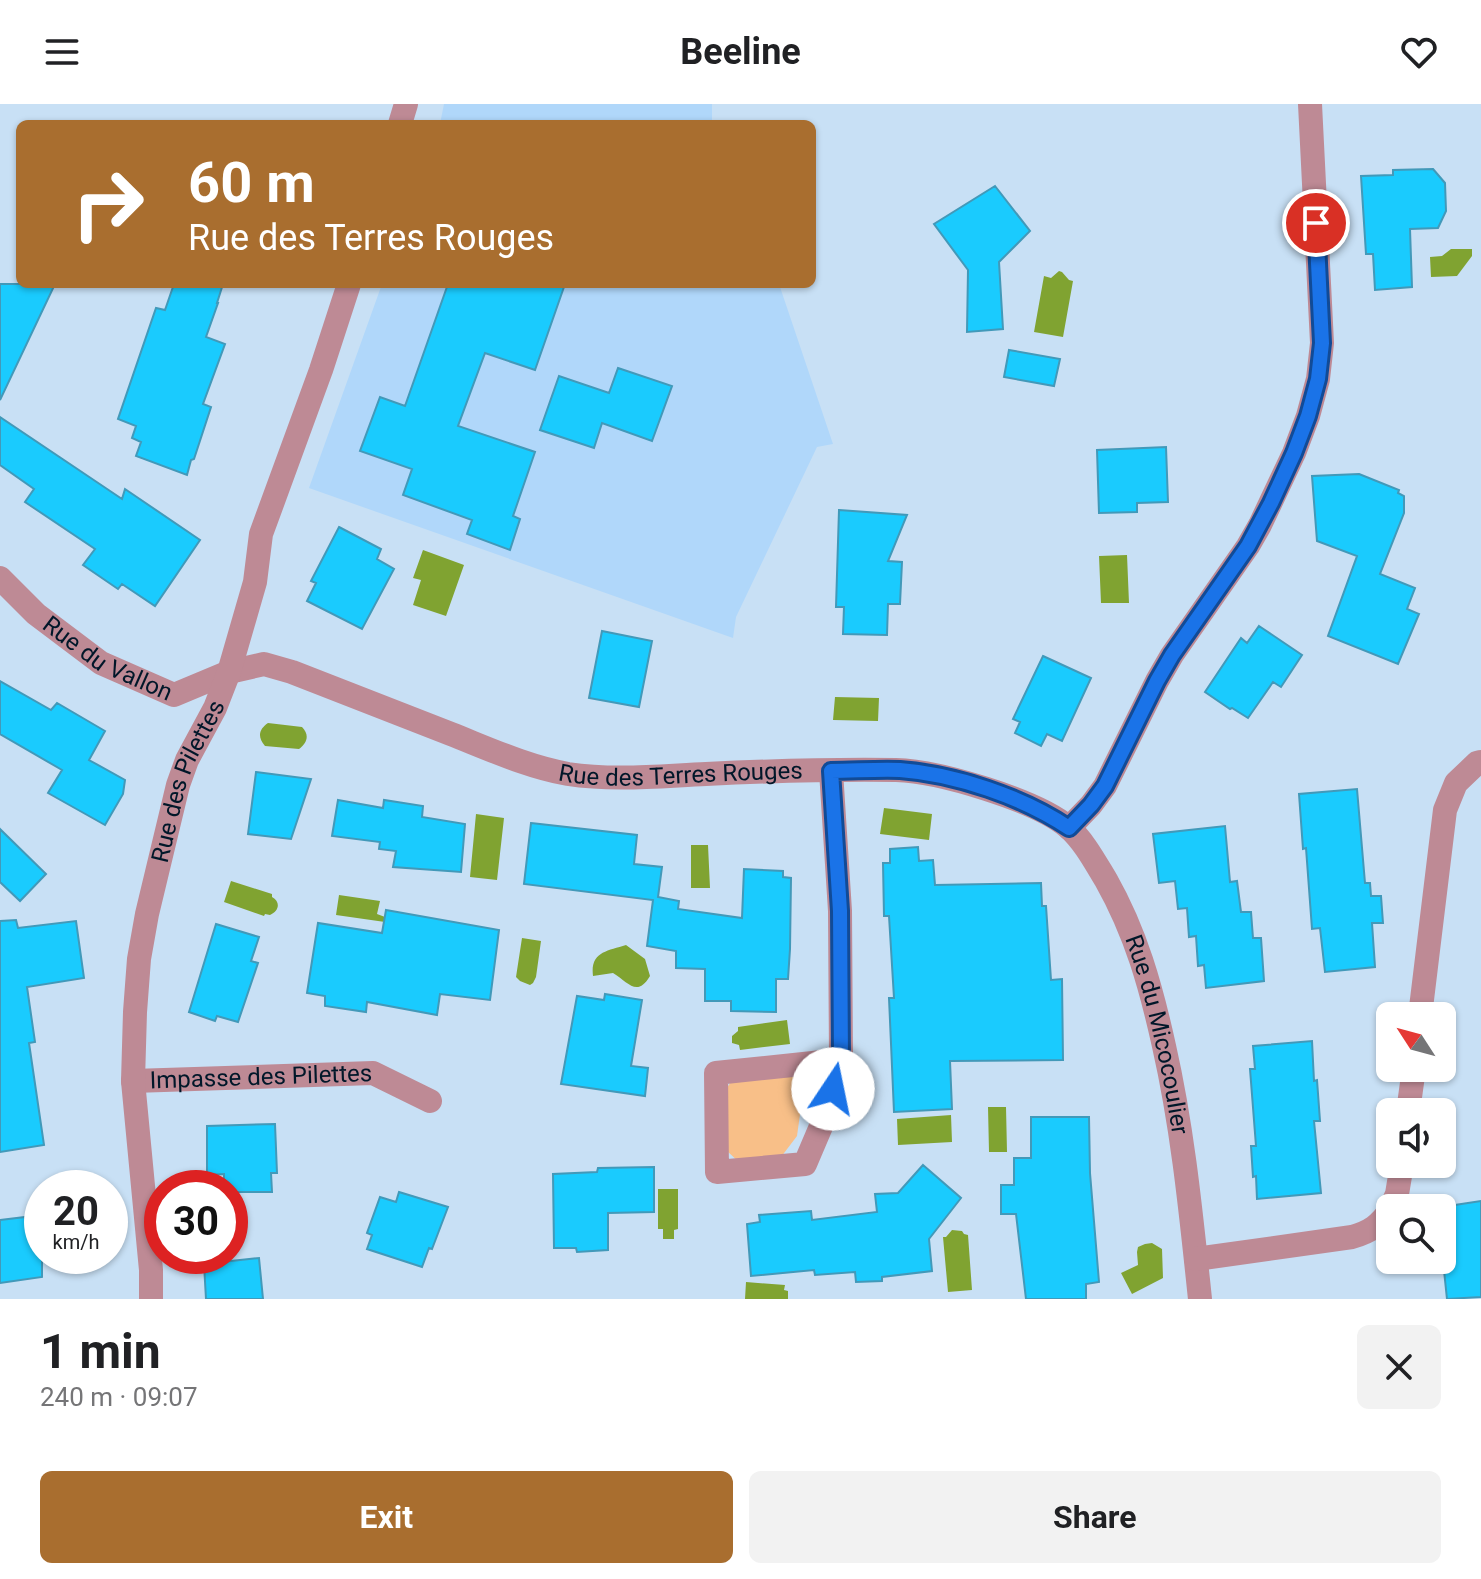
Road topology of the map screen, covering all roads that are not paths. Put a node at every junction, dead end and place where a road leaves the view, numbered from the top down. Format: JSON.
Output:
{"nodes":[{"id":1,"x":1310,"y":104,"type":"edge"},
{"id":2,"x":348,"y":288,"type":"edge"},
{"id":3,"x":0,"y":578,"type":"edge"},
{"id":4,"x":229,"y":672,"type":"junction"},
{"id":5,"x":1481,"y":762,"type":"edge"},
{"id":6,"x":831,"y":771,"type":"junction"},
{"id":7,"x":1069,"y":828,"type":"junction"},
{"id":8,"x":1422,"y":1002,"type":"edge"},
{"id":9,"x":841,"y":1060,"type":"junction"},
{"id":10,"x":133,"y":1081,"type":"junction"},
{"id":11,"x":430,"y":1101,"type":"dead end"},
{"id":12,"x":1376,"y":1227,"type":"edge"},
{"id":13,"x":1196,"y":1259,"type":"junction"},
{"id":14,"x":151,"y":1299,"type":"edge"},
{"id":15,"x":1200,"y":1299,"type":"edge"}],
"edges":[{"from":1,"to":7,"type":"street"},
{"from":2,"to":4,"type":"street","name":"Rue des Pilettes"},
{"from":3,"to":4,"type":"street","name":"Rue du Vallon"},
{"from":4,"to":6,"type":"street","name":"Rue des Terres Rouges"},
{"from":4,"to":10,"type":"street","name":"Rue des Pilettes"},
{"from":5,"to":8,"type":"street"},
{"from":6,"to":7,"type":"street","name":"Rue des Terres Rouges"},
{"from":6,"to":9,"type":"street"},
{"from":7,"to":13,"type":"street","name":"Rue du Micocoulier"},
{"from":9,"to":9,"type":"street"},
{"from":10,"to":11,"type":"street","name":"Impasse des Pilettes"},
{"from":10,"to":14,"type":"street","name":"Rue des Pilettes"},
{"from":12,"to":13,"type":"street"},
{"from":13,"to":15,"type":"street","name":"Rue du Micocoulier"}]}
